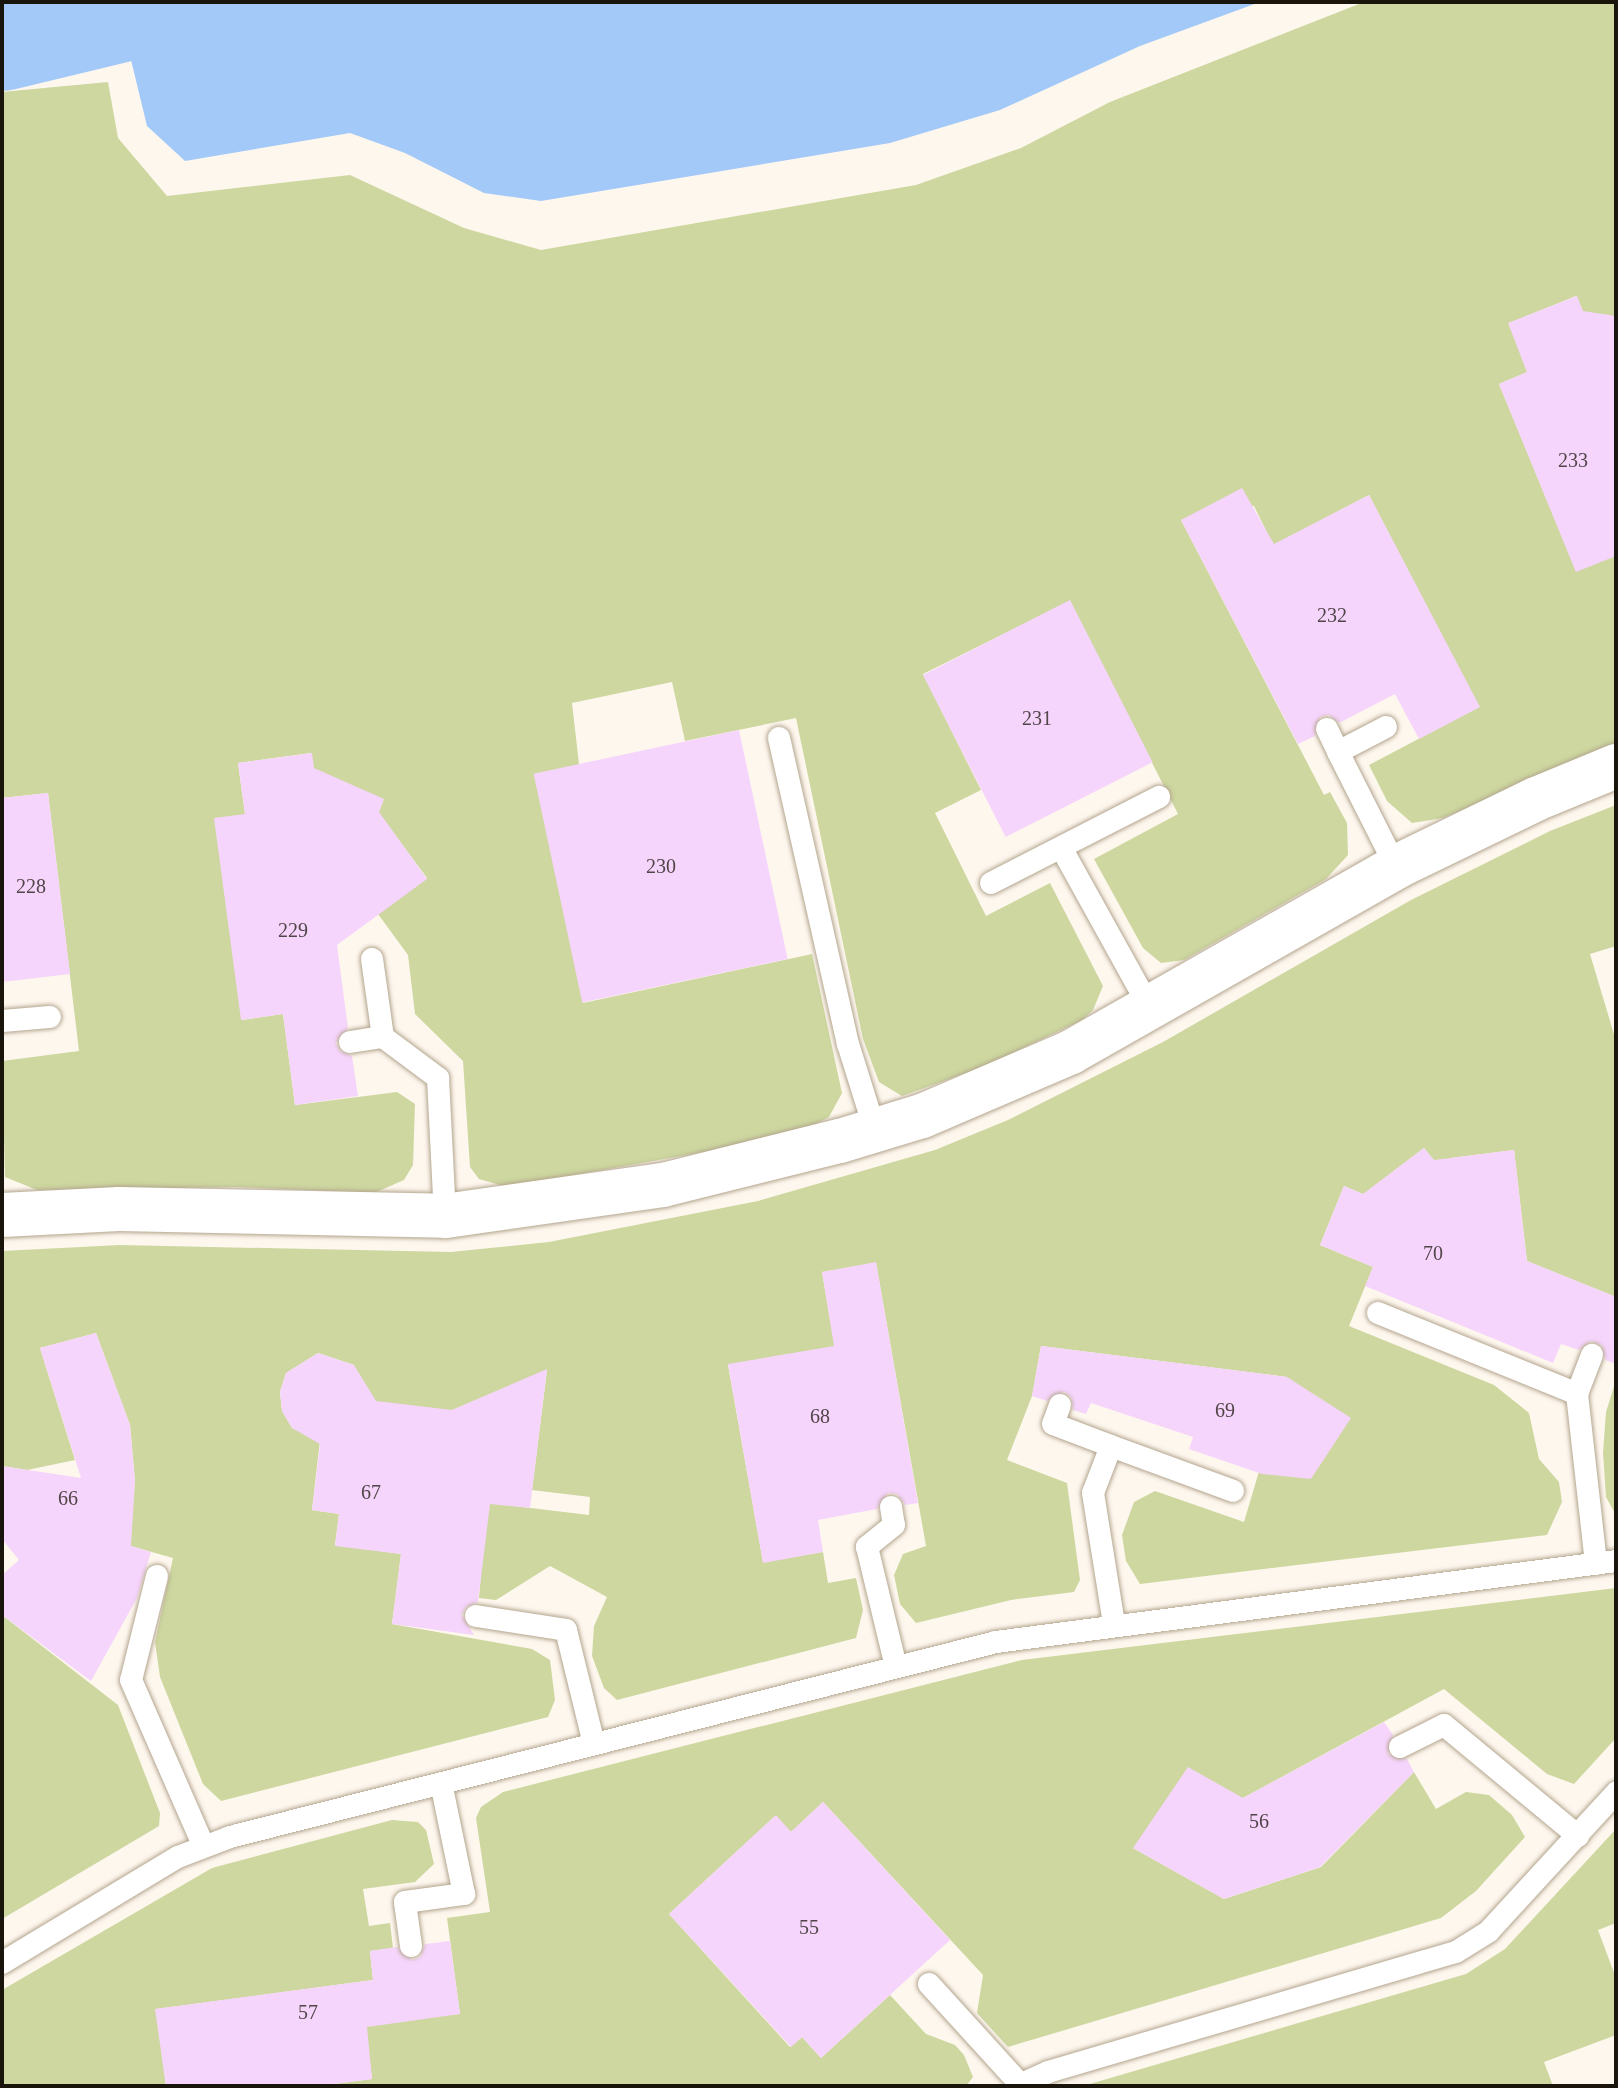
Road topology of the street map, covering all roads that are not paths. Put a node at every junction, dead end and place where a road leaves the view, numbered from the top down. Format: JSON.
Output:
{"nodes":[{"id":1,"x":1386,"y":727,"type":"dead end"},
{"id":2,"x":1327,"y":729,"type":"dead end"},
{"id":3,"x":779,"y":738,"type":"dead end"},
{"id":4,"x":1338,"y":752,"type":"junction"},
{"id":5,"x":1616,"y":766,"type":"edge"},
{"id":6,"x":1159,"y":797,"type":"dead end"},
{"id":7,"x":1063,"y":851,"type":"junction"},
{"id":8,"x":1396,"y":867,"type":"junction"},
{"id":9,"x":991,"y":883,"type":"dead end"},
{"id":10,"x":372,"y":959,"type":"dead end"},
{"id":11,"x":1150,"y":1008,"type":"junction"},
{"id":12,"x":50,"y":1017,"type":"dead end"},
{"id":13,"x":2,"y":1021,"type":"edge"},
{"id":14,"x":383,"y":1037,"type":"junction"},
{"id":15,"x":350,"y":1042,"type":"dead end"},
{"id":16,"x":875,"y":1130,"type":"junction"},
{"id":17,"x":2,"y":1215,"type":"edge"},
{"id":18,"x":445,"y":1216,"type":"junction"},
{"id":19,"x":1378,"y":1313,"type":"dead end"},
{"id":20,"x":1592,"y":1355,"type":"dead end"},
{"id":21,"x":1577,"y":1394,"type":"junction"},
{"id":22,"x":1060,"y":1405,"type":"dead end"},
{"id":23,"x":1111,"y":1446,"type":"junction"},
{"id":24,"x":1233,"y":1491,"type":"dead end"},
{"id":25,"x":891,"y":1507,"type":"dead end"},
{"id":26,"x":1606,"y":1563,"type":"edge"},
{"id":27,"x":157,"y":1576,"type":"dead end"},
{"id":28,"x":476,"y":1616,"type":"dead end"},
{"id":29,"x":1114,"y":1624,"type":"junction"},
{"id":30,"x":896,"y":1667,"type":"junction"},
{"id":31,"x":594,"y":1744,"type":"junction"},
{"id":32,"x":1400,"y":1747,"type":"dead end"},
{"id":33,"x":441,"y":1783,"type":"junction"},
{"id":34,"x":1616,"y":1793,"type":"edge"},
{"id":35,"x":1578,"y":1836,"type":"junction"},
{"id":36,"x":203,"y":1845,"type":"junction"},
{"id":37,"x":411,"y":1946,"type":"dead end"},
{"id":38,"x":2,"y":1963,"type":"edge"},
{"id":39,"x":929,"y":1984,"type":"dead end"},
{"id":40,"x":1018,"y":2085,"type":"edge"}],
"edges":[{"from":1,"to":4,"type":"lane"},
{"from":2,"to":4,"type":"lane"},
{"from":3,"to":16,"type":"lane"},
{"from":4,"to":8,"type":"lane"},
{"from":5,"to":8,"type":"street"},
{"from":6,"to":7,"type":"lane"},
{"from":7,"to":9,"type":"lane"},
{"from":7,"to":11,"type":"lane"},
{"from":8,"to":11,"type":"street"},
{"from":10,"to":14,"type":"lane"},
{"from":11,"to":16,"type":"street"},
{"from":12,"to":13,"type":"lane"},
{"from":14,"to":15,"type":"lane"},
{"from":14,"to":18,"type":"lane"},
{"from":16,"to":18,"type":"street"},
{"from":17,"to":18,"type":"street"},
{"from":19,"to":21,"type":"lane"},
{"from":20,"to":21,"type":"lane"},
{"from":21,"to":26,"type":"lane"},
{"from":22,"to":23,"type":"lane"},
{"from":23,"to":24,"type":"lane"},
{"from":23,"to":29,"type":"lane"},
{"from":25,"to":30,"type":"lane"},
{"from":26,"to":29,"type":"lane"},
{"from":27,"to":36,"type":"lane"},
{"from":28,"to":31,"type":"lane"},
{"from":29,"to":30,"type":"lane"},
{"from":30,"to":31,"type":"lane"},
{"from":31,"to":33,"type":"lane"},
{"from":32,"to":35,"type":"lane"},
{"from":33,"to":36,"type":"lane"},
{"from":33,"to":37,"type":"lane"},
{"from":34,"to":35,"type":"lane"},
{"from":35,"to":40,"type":"lane"},
{"from":36,"to":38,"type":"lane"},
{"from":39,"to":40,"type":"lane"}]}
